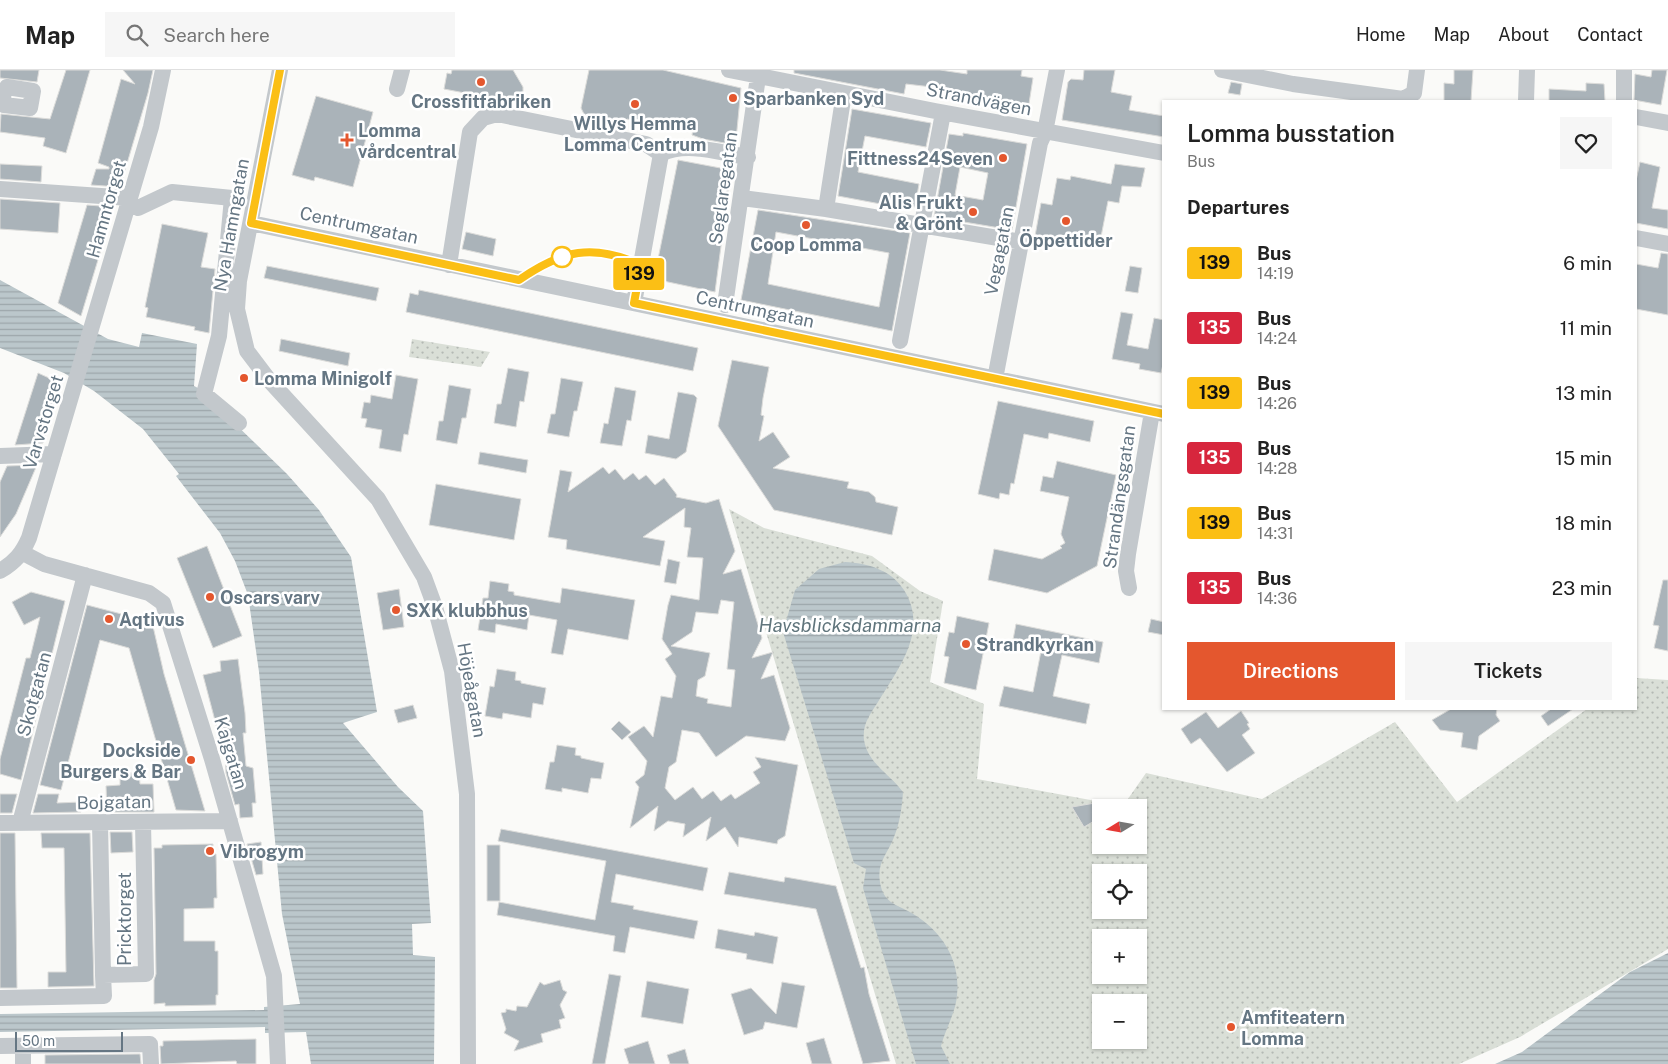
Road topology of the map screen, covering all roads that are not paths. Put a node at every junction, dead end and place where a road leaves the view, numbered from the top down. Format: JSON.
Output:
{"nodes":[{"id":1,"x":163,"y":70,"type":"edge"},
{"id":2,"x":175,"y":70,"type":"edge"},
{"id":3,"x":280,"y":70,"type":"edge"},
{"id":4,"x":402,"y":70,"type":"edge"},
{"id":5,"x":729,"y":70,"type":"edge"},
{"id":6,"x":1057,"y":70,"type":"edge"},
{"id":7,"x":1222,"y":70,"type":"edge"},
{"id":8,"x":1417,"y":70,"type":"edge"},
{"id":9,"x":1527,"y":70,"type":"edge"},
{"id":10,"x":1624,"y":70,"type":"edge"},
{"id":11,"x":758,"y":77,"type":"junction"},
{"id":12,"x":397,"y":89,"type":"dead end"},
{"id":13,"x":844,"y":93,"type":"junction"},
{"id":14,"x":1526,"y":100,"type":"edge"},
{"id":15,"x":1624,"y":100,"type":"edge"},
{"id":16,"x":943,"y":113,"type":"junction"},
{"id":17,"x":1637,"y":117,"type":"edge"},
{"id":18,"x":1668,"y":123,"type":"edge"},
{"id":19,"x":151,"y":127,"type":"junction"},
{"id":20,"x":1044,"y":132,"type":"junction"},
{"id":21,"x":662,"y":154,"type":"junction"},
{"id":22,"x":1162,"y":154,"type":"edge"},
{"id":23,"x":748,"y":157,"type":"junction"},
{"id":24,"x":0,"y":189,"type":"edge"},
{"id":25,"x":742,"y":198,"type":"junction"},
{"id":26,"x":134,"y":203,"type":"junction"},
{"id":27,"x":826,"y":209,"type":"junction"},
{"id":28,"x":251,"y":223,"type":"junction"},
{"id":29,"x":922,"y":225,"type":"junction"},
{"id":30,"x":1637,"y":238,"type":"edge"},
{"id":31,"x":1022,"y":242,"type":"junction"},
{"id":32,"x":1668,"y":244,"type":"edge"},
{"id":33,"x":449,"y":265,"type":"junction"},
{"id":34,"x":99,"y":302,"type":"joint"},
{"id":35,"x":634,"y":303,"type":"junction"},
{"id":36,"x":725,"y":305,"type":"dead end"},
{"id":37,"x":900,"y":341,"type":"dead end"},
{"id":38,"x":995,"y":379,"type":"junction"},
{"id":39,"x":269,"y":380,"type":"joint"},
{"id":40,"x":1158,"y":413,"type":"edge"},
{"id":41,"x":239,"y":423,"type":"dead end"},
{"id":42,"x":54,"y":454,"type":"junction"},
{"id":43,"x":0,"y":456,"type":"edge"},
{"id":44,"x":23,"y":553,"type":"junction"},
{"id":45,"x":0,"y":571,"type":"edge"},
{"id":46,"x":86,"y":575,"type":"junction"},
{"id":47,"x":1129,"y":588,"type":"dead end"},
{"id":48,"x":230,"y":821,"type":"junction"},
{"id":49,"x":100,"y":822,"type":"junction"},
{"id":50,"x":143,"y":822,"type":"junction"},
{"id":51,"x":0,"y":823,"type":"edge"},
{"id":52,"x":20,"y":823,"type":"junction"},
{"id":53,"x":103,"y":975,"type":"junction"},
{"id":54,"x":0,"y":998,"type":"edge"},
{"id":55,"x":0,"y":1046,"type":"edge"},
{"id":56,"x":23,"y":1046,"type":"junction"},
{"id":57,"x":23,"y":1064,"type":"edge"},
{"id":58,"x":151,"y":1064,"type":"edge"},
{"id":59,"x":278,"y":1064,"type":"edge"},
{"id":60,"x":468,"y":1064,"type":"edge"}],
"edges":[{"from":1,"to":19,"type":"street","name":"Hamntorget"},
{"from":2,"to":19,"type":"street","name":"Hamntorget"},
{"from":3,"to":28,"type":"street","name":"Nya Hamngatan"},
{"from":4,"to":12,"type":"street"},
{"from":5,"to":11,"type":"street","name":"Strandvägen"},
{"from":6,"to":20,"type":"street","name":"Vegagatan"},
{"from":7,"to":8,"type":"street"},
{"from":9,"to":14,"type":"street"},
{"from":10,"to":15,"type":"street"},
{"from":11,"to":13,"type":"street","name":"Strandvägen"},
{"from":11,"to":23,"type":"street","name":"Seglaregatan"},
{"from":13,"to":16,"type":"street","name":"Strandvägen"},
{"from":13,"to":27,"type":"street"},
{"from":16,"to":20,"type":"street","name":"Strandvägen"},
{"from":16,"to":29,"type":"street"},
{"from":17,"to":18,"type":"street"},
{"from":19,"to":26,"type":"street","name":"Hamntorget"},
{"from":20,"to":22,"type":"street","name":"Strandvägen"},
{"from":20,"to":31,"type":"street","name":"Vegagatan"},
{"from":21,"to":23,"type":"street"},
{"from":21,"to":33,"type":"street"},
{"from":21,"to":35,"type":"street"},
{"from":23,"to":25,"type":"street","name":"Seglaregatan"},
{"from":24,"to":26,"type":"street"},
{"from":25,"to":27,"type":"street"},
{"from":25,"to":36,"type":"street","name":"Seglaregatan"},
{"from":26,"to":34,"type":"street","name":"Hamntorget"},
{"from":26,"to":41,"type":"street"},
{"from":27,"to":29,"type":"street"},
{"from":28,"to":33,"type":"street","name":"Centrumgatan"},
{"from":28,"to":39,"type":"street","name":"Nya Hamngatan"},
{"from":29,"to":31,"type":"street"},
{"from":29,"to":37,"type":"street"},
{"from":30,"to":32,"type":"street"},
{"from":31,"to":38,"type":"street","name":"Vegagatan"},
{"from":33,"to":35,"type":"street","name":"Centrumgatan"},
{"from":34,"to":42,"type":"street","name":"Varvstorget"},
{"from":35,"to":38,"type":"street","name":"Centrumgatan"},
{"from":38,"to":40,"type":"street","name":"Centrumgatan"},
{"from":39,"to":60,"type":"street","name":"Höjeågatan"},
{"from":40,"to":47,"type":"street","name":"Strandängsgatan"},
{"from":42,"to":43,"type":"street"},
{"from":42,"to":44,"type":"street","name":"Varvstorget"},
{"from":44,"to":45,"type":"street"},
{"from":44,"to":46,"type":"street","name":"Kajgatan"},
{"from":46,"to":48,"type":"street","name":"Kajgatan"},
{"from":46,"to":52,"type":"street","name":"Skotgatan"},
{"from":48,"to":50,"type":"street","name":"Bojgatan"},
{"from":48,"to":59,"type":"street","name":"Kajgatan"},
{"from":49,"to":50,"type":"street","name":"Bojgatan"},
{"from":49,"to":52,"type":"street","name":"Bojgatan"},
{"from":49,"to":53,"type":"street","name":"Pricktorget"},
{"from":50,"to":53,"type":"street","name":"Pricktorget"},
{"from":51,"to":52,"type":"street","name":"Bojgatan"},
{"from":53,"to":54,"type":"street"},
{"from":55,"to":56,"type":"street"},
{"from":56,"to":57,"type":"street"},
{"from":56,"to":58,"type":"street"}]}
